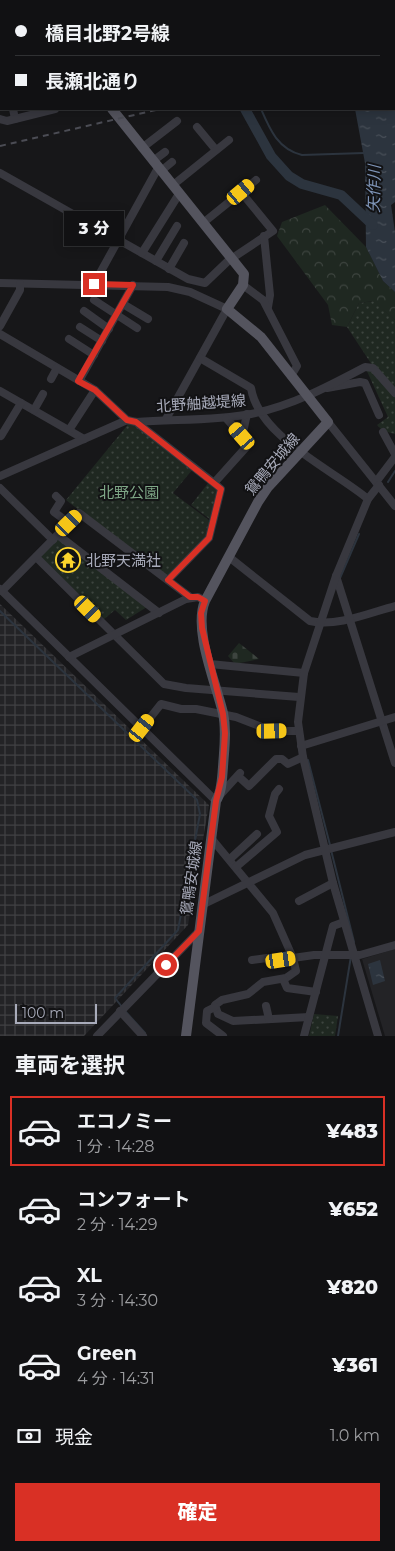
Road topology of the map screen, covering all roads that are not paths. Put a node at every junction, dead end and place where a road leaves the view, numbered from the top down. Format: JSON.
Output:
{"nodes":[{"id":1,"x":13,"y":110,"type":"edge"},
{"id":2,"x":51,"y":110,"type":"edge"},
{"id":3,"x":117,"y":110,"type":"edge"},
{"id":4,"x":0,"y":119,"type":"edge"},
{"id":5,"x":15,"y":120,"type":"junction"},
{"id":6,"x":177,"y":120,"type":"dead end"},
{"id":7,"x":197,"y":127,"type":"dead end"},
{"id":8,"x":229,"y":140,"type":"dead end"},
{"id":9,"x":142,"y":148,"type":"junction"},
{"id":10,"x":216,"y":150,"type":"junction"},
{"id":11,"x":165,"y":152,"type":"dead end"},
{"id":12,"x":172,"y":162,"type":"dead end"},
{"id":13,"x":157,"y":167,"type":"junction"},
{"id":14,"x":0,"y":173,"type":"edge"},
{"id":15,"x":256,"y":180,"type":"dead end"},
{"id":16,"x":176,"y":189,"type":"junction"},
{"id":17,"x":241,"y":192,"type":"junction"},
{"id":18,"x":203,"y":223,"type":"junction"},
{"id":19,"x":177,"y":226,"type":"dead end"},
{"id":20,"x":264,"y":236,"type":"junction"},
{"id":21,"x":118,"y":238,"type":"junction"},
{"id":22,"x":184,"y":243,"type":"dead end"},
{"id":23,"x":142,"y":253,"type":"junction"},
{"id":24,"x":232,"y":259,"type":"junction"},
{"id":25,"x":156,"y":261,"type":"junction"},
{"id":26,"x":169,"y":269,"type":"junction"},
{"id":27,"x":0,"y":283,"type":"edge"},
{"id":28,"x":20,"y":284,"type":"junction"},
{"id":29,"x":94,"y":284,"type":"junction"},
{"id":30,"x":133,"y":285,"type":"junction"},
{"id":31,"x":244,"y":285,"type":"junction"},
{"id":32,"x":94,"y":300,"type":"dead end"},
{"id":33,"x":123,"y":304,"type":"junction"},
{"id":34,"x":268,"y":307,"type":"junction"},
{"id":35,"x":228,"y":309,"type":"junction"},
{"id":36,"x":84,"y":311,"type":"dead end"},
{"id":37,"x":117,"y":315,"type":"junction"},
{"id":38,"x":148,"y":319,"type":"dead end"},
{"id":39,"x":0,"y":326,"type":"edge"},
{"id":40,"x":80,"y":327,"type":"dead end"},
{"id":41,"x":137,"y":328,"type":"dead end"},
{"id":42,"x":109,"y":329,"type":"junction"},
{"id":43,"x":0,"y":334,"type":"edge"},
{"id":44,"x":68,"y":339,"type":"dead end"},
{"id":45,"x":102,"y":341,"type":"junction"},
{"id":46,"x":94,"y":355,"type":"junction"},
{"id":47,"x":200,"y":358,"type":"junction"},
{"id":48,"x":57,"y":368,"type":"junction"},
{"id":49,"x":291,"y":376,"type":"junction"},
{"id":50,"x":51,"y":379,"type":"dead end"},
{"id":51,"x":78,"y":381,"type":"junction"},
{"id":52,"x":325,"y":388,"type":"junction"},
{"id":53,"x":95,"y":390,"type":"junction"},
{"id":54,"x":0,"y":391,"type":"edge"},
{"id":55,"x":395,"y":393,"type":"edge"},
{"id":56,"x":43,"y":394,"type":"dead end"},
{"id":57,"x":308,"y":397,"type":"junction"},
{"id":58,"x":21,"y":403,"type":"junction"},
{"id":59,"x":34,"y":410,"type":"junction"},
{"id":60,"x":260,"y":411,"type":"junction"},
{"id":61,"x":247,"y":414,"type":"junction"},
{"id":62,"x":379,"y":416,"type":"dead end"},
{"id":63,"x":226,"y":418,"type":"junction"},
{"id":64,"x":166,"y":419,"type":"junction"},
{"id":65,"x":127,"y":420,"type":"junction"},
{"id":66,"x":136,"y":422,"type":"junction"},
{"id":67,"x":328,"y":422,"type":"junction"},
{"id":68,"x":69,"y":430,"type":"junction"},
{"id":69,"x":383,"y":432,"type":"dead end"},
{"id":70,"x":1,"y":436,"type":"edge"},
{"id":71,"x":242,"y":436,"type":"junction"},
{"id":72,"x":84,"y":439,"type":"junction"},
{"id":73,"x":300,"y":453,"type":"junction"},
{"id":74,"x":395,"y":455,"type":"edge"},
{"id":75,"x":0,"y":476,"type":"edge"},
{"id":76,"x":214,"y":484,"type":"junction"},
{"id":77,"x":378,"y":484,"type":"junction"},
{"id":78,"x":0,"y":488,"type":"edge"},
{"id":79,"x":56,"y":496,"type":"dead end"},
{"id":80,"x":368,"y":499,"type":"junction"},
{"id":81,"x":395,"y":506,"type":"edge"},
{"id":82,"x":69,"y":523,"type":"junction"},
{"id":83,"x":55,"y":537,"type":"junction"},
{"id":84,"x":36,"y":557,"type":"junction"},
{"id":85,"x":229,"y":557,"type":"junction"},
{"id":86,"x":336,"y":576,"type":"junction"},
{"id":87,"x":168,"y":580,"type":"junction"},
{"id":88,"x":1,"y":590,"type":"edge"},
{"id":89,"x":190,"y":597,"type":"junction"},
{"id":90,"x":205,"y":601,"type":"junction"},
{"id":91,"x":395,"y":606,"type":"edge"},
{"id":92,"x":159,"y":613,"type":"junction"},
{"id":93,"x":349,"y":618,"type":"junction"},
{"id":94,"x":321,"y":623,"type":"junction"},
{"id":95,"x":115,"y":635,"type":"junction"},
{"id":96,"x":69,"y":657,"type":"junction"},
{"id":97,"x":210,"y":664,"type":"junction"},
{"id":98,"x":304,"y":674,"type":"junction"},
{"id":99,"x":216,"y":689,"type":"junction"},
{"id":100,"x":299,"y":697,"type":"junction"},
{"id":101,"x":223,"y":714,"type":"junction"},
{"id":102,"x":395,"y":717,"type":"edge"},
{"id":103,"x":382,"y":721,"type":"junction"},
{"id":104,"x":142,"y":728,"type":"junction"},
{"id":105,"x":299,"y":731,"type":"junction"},
{"id":106,"x":301,"y":746,"type":"junction"},
{"id":107,"x":303,"y":757,"type":"junction"},
{"id":108,"x":395,"y":762,"type":"edge"},
{"id":109,"x":279,"y":789,"type":"dead end"},
{"id":110,"x":218,"y":798,"type":"junction"},
{"id":111,"x":395,"y":832,"type":"edge"},
{"id":112,"x":257,"y":834,"type":"dead end"},
{"id":113,"x":211,"y":838,"type":"junction"},
{"id":114,"x":326,"y":850,"type":"junction"},
{"id":115,"x":230,"y":859,"type":"junction"},
{"id":116,"x":236,"y":867,"type":"junction"},
{"id":117,"x":248,"y":883,"type":"junction"},
{"id":118,"x":333,"y":883,"type":"junction"},
{"id":119,"x":299,"y":902,"type":"dead end"},
{"id":120,"x":202,"y":905,"type":"junction"},
{"id":121,"x":344,"y":922,"type":"junction"},
{"id":122,"x":199,"y":931,"type":"junction"},
{"id":123,"x":395,"y":945,"type":"edge"},
{"id":124,"x":354,"y":955,"type":"junction"},
{"id":125,"x":326,"y":956,"type":"junction"},
{"id":126,"x":293,"y":958,"type":"junction"},
{"id":127,"x":252,"y":960,"type":"dead end"},
{"id":128,"x":283,"y":979,"type":"junction"},
{"id":129,"x":316,"y":992,"type":"junction"},
{"id":130,"x":266,"y":1006,"type":"dead end"},
{"id":131,"x":215,"y":1007,"type":"junction"},
{"id":132,"x":120,"y":1011,"type":"junction"},
{"id":133,"x":309,"y":1018,"type":"junction"},
{"id":134,"x":269,"y":1019,"type":"junction"},
{"id":135,"x":97,"y":1036,"type":"edge"},
{"id":136,"x":143,"y":1036,"type":"edge"},
{"id":137,"x":186,"y":1036,"type":"edge"},
{"id":138,"x":223,"y":1036,"type":"edge"},
{"id":139,"x":304,"y":1036,"type":"edge"},
{"id":140,"x":378,"y":1036,"type":"edge"}],
"edges":[{"from":1,"to":5,"type":"street"},
{"from":2,"to":5,"type":"street"},
{"from":3,"to":9,"type":"main road"},
{"from":4,"to":5,"type":"street"},
{"from":6,"to":9,"type":"street"},
{"from":7,"to":10,"type":"street"},
{"from":8,"to":10,"type":"street"},
{"from":9,"to":13,"type":"main road"},
{"from":10,"to":16,"type":"street"},
{"from":11,"to":13,"type":"street"},
{"from":12,"to":13,"type":"street"},
{"from":13,"to":16,"type":"main road"},
{"from":13,"to":21,"type":"street"},
{"from":14,"to":21,"type":"street"},
{"from":15,"to":17,"type":"street"},
{"from":16,"to":18,"type":"main road"},
{"from":16,"to":23,"type":"street"},
{"from":17,"to":18,"type":"street"},
{"from":17,"to":20,"type":"street"},
{"from":18,"to":24,"type":"main road"},
{"from":19,"to":25,"type":"street"},
{"from":20,"to":24,"type":"street"},
{"from":20,"to":34,"type":"street"},
{"from":21,"to":23,"type":"street"},
{"from":21,"to":29,"type":"street"},
{"from":22,"to":26,"type":"street"},
{"from":23,"to":25,"type":"street"},
{"from":24,"to":26,"type":"street"},
{"from":24,"to":31,"type":"main road"},
{"from":25,"to":26,"type":"street"},
{"from":27,"to":28,"type":"street"},
{"from":28,"to":29,"type":"street"},
{"from":28,"to":39,"type":"street"},
{"from":29,"to":30,"type":"street"},
{"from":30,"to":33,"type":"street"},
{"from":30,"to":35,"type":"street"},
{"from":31,"to":34,"type":"street"},
{"from":31,"to":35,"type":"main road"},
{"from":32,"to":37,"type":"street"},
{"from":33,"to":37,"type":"street"},
{"from":33,"to":38,"type":"street"},
{"from":34,"to":49,"type":"street"},
{"from":35,"to":47,"type":"street"},
{"from":35,"to":49,"type":"main road"},
{"from":36,"to":42,"type":"street"},
{"from":37,"to":41,"type":"street"},
{"from":37,"to":42,"type":"street"},
{"from":40,"to":45,"type":"street"},
{"from":42,"to":45,"type":"street"},
{"from":43,"to":48,"type":"street"},
{"from":44,"to":46,"type":"street"},
{"from":45,"to":46,"type":"street"},
{"from":46,"to":51,"type":"street"},
{"from":47,"to":60,"type":"street"},
{"from":47,"to":64,"type":"street"},
{"from":48,"to":50,"type":"street"},
{"from":48,"to":51,"type":"street"},
{"from":49,"to":57,"type":"main road"},
{"from":51,"to":53,"type":"street"},
{"from":52,"to":55,"type":"street","name":"北野舳越堤線"},
{"from":52,"to":57,"type":"street","name":"北野舳越堤線"},
{"from":52,"to":62,"type":"street"},
{"from":53,"to":65,"type":"street"},
{"from":53,"to":68,"type":"street"},
{"from":54,"to":58,"type":"street"},
{"from":56,"to":59,"type":"street"},
{"from":57,"to":60,"type":"street","name":"北野舳越堤線"},
{"from":57,"to":67,"type":"main road"},
{"from":58,"to":59,"type":"street"},
{"from":58,"to":70,"type":"street"},
{"from":59,"to":68,"type":"street"},
{"from":60,"to":61,"type":"street","name":"北野舳越堤線"},
{"from":60,"to":73,"type":"street"},
{"from":61,"to":63,"type":"street","name":"北野舳越堤線"},
{"from":61,"to":71,"type":"street"},
{"from":63,"to":64,"type":"street","name":"北野舳越堤線"},
{"from":63,"to":71,"type":"street"},
{"from":64,"to":66,"type":"street","name":"北野舳越堤線"},
{"from":65,"to":66,"type":"street","name":"北野舳越堤線"},
{"from":65,"to":72,"type":"street"},
{"from":66,"to":76,"type":"street"},
{"from":67,"to":73,"type":"main road","name":"鴛鴨安城線"},
{"from":67,"to":77,"type":"street"},
{"from":68,"to":72,"type":"street"},
{"from":69,"to":74,"type":"street"},
{"from":71,"to":76,"type":"street"},
{"from":72,"to":75,"type":"street"},
{"from":73,"to":80,"type":"street"},
{"from":73,"to":85,"type":"main road","name":"鴛鴨安城線"},
{"from":74,"to":77,"type":"street"},
{"from":76,"to":87,"type":"street"},
{"from":77,"to":80,"type":"street"},
{"from":77,"to":81,"type":"street"},
{"from":78,"to":83,"type":"street"},
{"from":79,"to":82,"type":"street"},
{"from":80,"to":86,"type":"street"},
{"from":82,"to":83,"type":"street"},
{"from":82,"to":87,"type":"street"},
{"from":83,"to":84,"type":"street"},
{"from":83,"to":92,"type":"street"},
{"from":84,"to":88,"type":"street"},
{"from":84,"to":95,"type":"street"},
{"from":85,"to":90,"type":"main road","name":"鴛鴨安城線"},
{"from":85,"to":94,"type":"street"},
{"from":86,"to":93,"type":"street"},
{"from":86,"to":94,"type":"street"},
{"from":87,"to":89,"type":"street"},
{"from":88,"to":96,"type":"street"},
{"from":89,"to":90,"type":"street"},
{"from":89,"to":92,"type":"street"},
{"from":90,"to":97,"type":"main road","name":"鴛鴨安城線"},
{"from":91,"to":93,"type":"street"},
{"from":92,"to":95,"type":"street"},
{"from":93,"to":94,"type":"street"},
{"from":93,"to":103,"type":"street"},
{"from":94,"to":98,"type":"street"},
{"from":95,"to":96,"type":"street"},
{"from":95,"to":99,"type":"street"},
{"from":96,"to":104,"type":"street"},
{"from":97,"to":98,"type":"street"},
{"from":97,"to":99,"type":"main road","name":"鴛鴨安城線"},
{"from":98,"to":100,"type":"street"},
{"from":99,"to":100,"type":"street"},
{"from":99,"to":101,"type":"main road","name":"鴛鴨安城線"},
{"from":100,"to":105,"type":"street"},
{"from":101,"to":104,"type":"street"},
{"from":101,"to":105,"type":"street"},
{"from":101,"to":110,"type":"main road","name":"鴛鴨安城線"},
{"from":102,"to":103,"type":"street"},
{"from":103,"to":106,"type":"street"},
{"from":103,"to":108,"type":"street"},
{"from":104,"to":110,"type":"street"},
{"from":105,"to":106,"type":"street"},
{"from":106,"to":107,"type":"street"},
{"from":107,"to":110,"type":"street"},
{"from":107,"to":114,"type":"street"},
{"from":109,"to":116,"type":"street"},
{"from":110,"to":113,"type":"main road","name":"鴛鴨安城線"},
{"from":111,"to":114,"type":"street"},
{"from":112,"to":115,"type":"street"},
{"from":113,"to":115,"type":"street"},
{"from":113,"to":120,"type":"main road","name":"鴛鴨安城線"},
{"from":114,"to":117,"type":"street"},
{"from":114,"to":118,"type":"street"},
{"from":115,"to":116,"type":"street"},
{"from":116,"to":117,"type":"street"},
{"from":117,"to":120,"type":"street"},
{"from":117,"to":126,"type":"street"},
{"from":118,"to":119,"type":"street"},
{"from":118,"to":121,"type":"street"},
{"from":120,"to":122,"type":"main road","name":"鴛鴨安城線"},
{"from":121,"to":124,"type":"street"},
{"from":121,"to":125,"type":"street"},
{"from":122,"to":132,"type":"street"},
{"from":122,"to":137,"type":"main road","name":"鴛鴨安城線"},
{"from":123,"to":124,"type":"street"},
{"from":124,"to":125,"type":"street"},
{"from":124,"to":140,"type":"street"},
{"from":125,"to":126,"type":"street"},
{"from":125,"to":129,"type":"street"},
{"from":126,"to":127,"type":"street"},
{"from":126,"to":128,"type":"street"},
{"from":128,"to":129,"type":"street"},
{"from":128,"to":131,"type":"street"},
{"from":129,"to":133,"type":"street"},
{"from":130,"to":134,"type":"street"},
{"from":131,"to":134,"type":"street"},
{"from":131,"to":138,"type":"street"},
{"from":132,"to":135,"type":"street"},
{"from":132,"to":136,"type":"street"},
{"from":133,"to":134,"type":"street"},
{"from":133,"to":139,"type":"street"}]}
